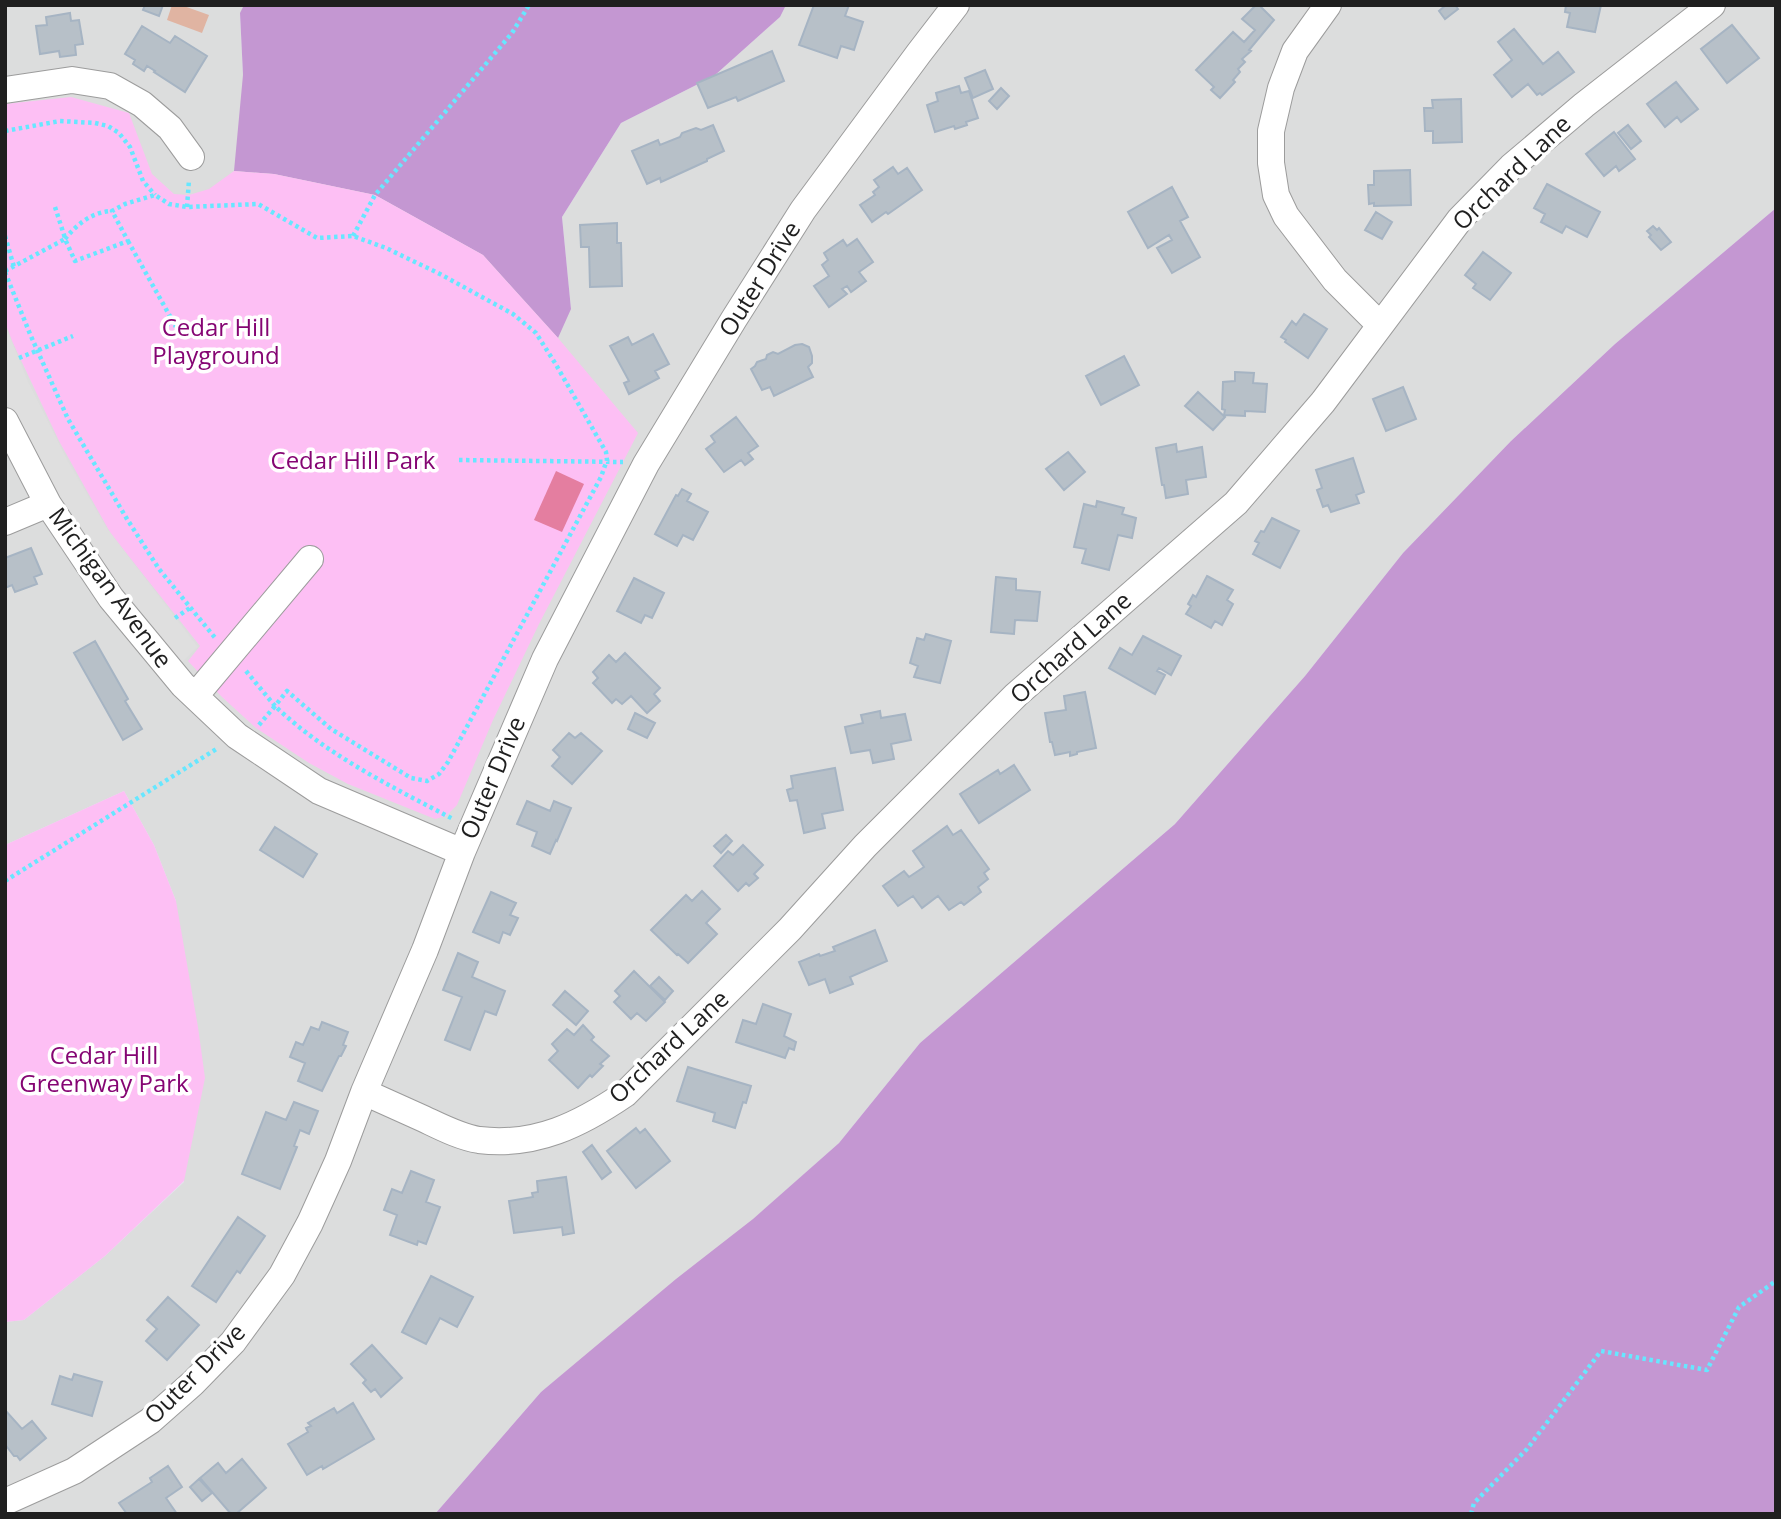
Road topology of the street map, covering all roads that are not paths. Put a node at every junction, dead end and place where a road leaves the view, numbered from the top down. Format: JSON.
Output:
{"nodes":[{"id":1,"x":956,"y":5,"type":"edge"},
{"id":2,"x":1328,"y":5,"type":"edge"},
{"id":3,"x":1712,"y":5,"type":"edge"},
{"id":4,"x":5,"y":90,"type":"edge"},
{"id":5,"x":191,"y":156,"type":"dead end"},
{"id":6,"x":1380,"y":325,"type":"junction"},
{"id":7,"x":5,"y":421,"type":"edge"},
{"id":8,"x":48,"y":504,"type":"junction"},
{"id":9,"x":5,"y":522,"type":"edge"},
{"id":10,"x":310,"y":559,"type":"dead end"},
{"id":11,"x":195,"y":696,"type":"junction"},
{"id":12,"x":467,"y":840,"type":"junction"},
{"id":13,"x":364,"y":1092,"type":"junction"},
{"id":14,"x":5,"y":1502,"type":"edge"}],
"edges":[{"from":1,"to":12,"type":"street","name":"Outer Drive"},
{"from":2,"to":6,"type":"street"},
{"from":3,"to":6,"type":"street","name":"Orchard Lane"},
{"from":4,"to":5,"type":"street"},
{"from":6,"to":13,"type":"street","name":"Orchard Lane"},
{"from":7,"to":8,"type":"street","name":"Michigan Avenue"},
{"from":8,"to":9,"type":"street"},
{"from":8,"to":11,"type":"street","name":"Michigan Avenue"},
{"from":10,"to":11,"type":"street"},
{"from":11,"to":12,"type":"street","name":"Michigan Avenue"},
{"from":12,"to":13,"type":"street","name":"Outer Drive"},
{"from":13,"to":14,"type":"street","name":"Outer Drive"}]}
